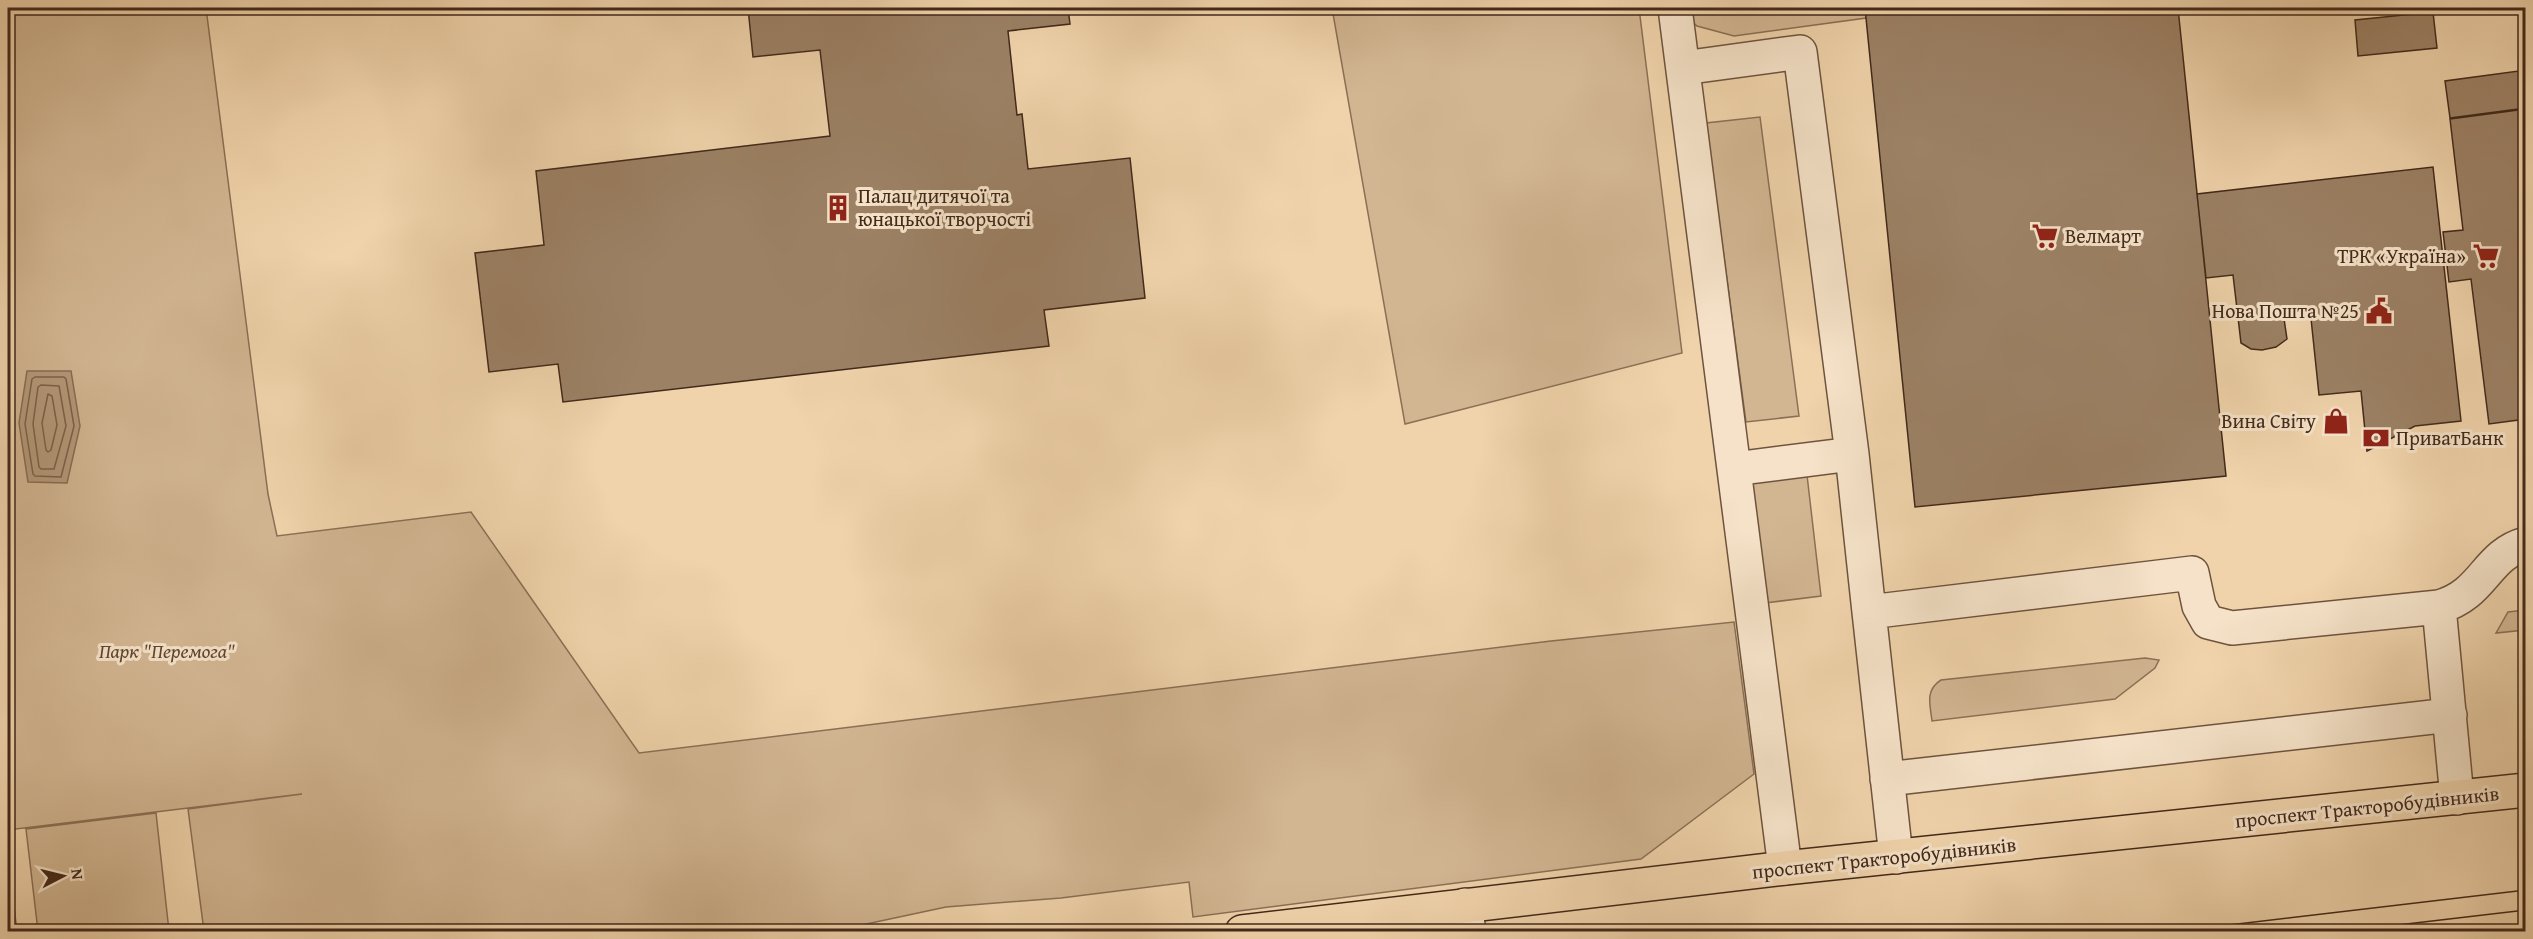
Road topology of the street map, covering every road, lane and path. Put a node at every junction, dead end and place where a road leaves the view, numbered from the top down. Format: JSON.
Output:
{"nodes":[{"id":1,"x":1675,"y":8,"type":"edge"},
{"id":2,"x":1683,"y":68,"type":"junction"},
{"id":3,"x":1852,"y":454,"type":"junction"},
{"id":4,"x":1734,"y":469,"type":"junction"},
{"id":5,"x":2526,"y":544,"type":"edge"},
{"id":6,"x":2439,"y":607,"type":"junction"},
{"id":7,"x":1869,"y":612,"type":"junction"},
{"id":8,"x":2450,"y":715,"type":"junction"},
{"id":9,"x":1887,"y":779,"type":"junction"},
{"id":10,"x":2526,"y":790,"type":"edge"},
{"id":11,"x":2457,"y":798,"type":"junction"},
{"id":12,"x":1896,"y":857,"type":"junction"},
{"id":13,"x":1785,"y":868,"type":"junction"},
{"id":14,"x":1467,"y":918,"type":"edge"},
{"id":15,"x":1242,"y":932,"type":"edge"}],
"edges":[{"from":1,"to":2,"type":"street"},
{"from":2,"to":3,"type":"street"},
{"from":2,"to":4,"type":"street"},
{"from":3,"to":4,"type":"street"},
{"from":3,"to":7,"type":"street"},
{"from":4,"to":13,"type":"street"},
{"from":5,"to":6,"type":"street"},
{"from":6,"to":7,"type":"street"},
{"from":6,"to":8,"type":"street"},
{"from":7,"to":9,"type":"street"},
{"from":8,"to":9,"type":"street"},
{"from":8,"to":11,"type":"street"},
{"from":9,"to":12,"type":"street"},
{"from":10,"to":11,"type":"main road","name":"проспект Тракторобудівників"},
{"from":11,"to":12,"type":"main road","name":"проспект Тракторобудівників"},
{"from":12,"to":13,"type":"main road","name":"проспект Тракторобудівників"},
{"from":13,"to":14,"type":"main road","name":"проспект Тракторобудівників"},
{"from":14,"to":15,"type":"main road","name":"проспект Тракторобудівників"}]}
